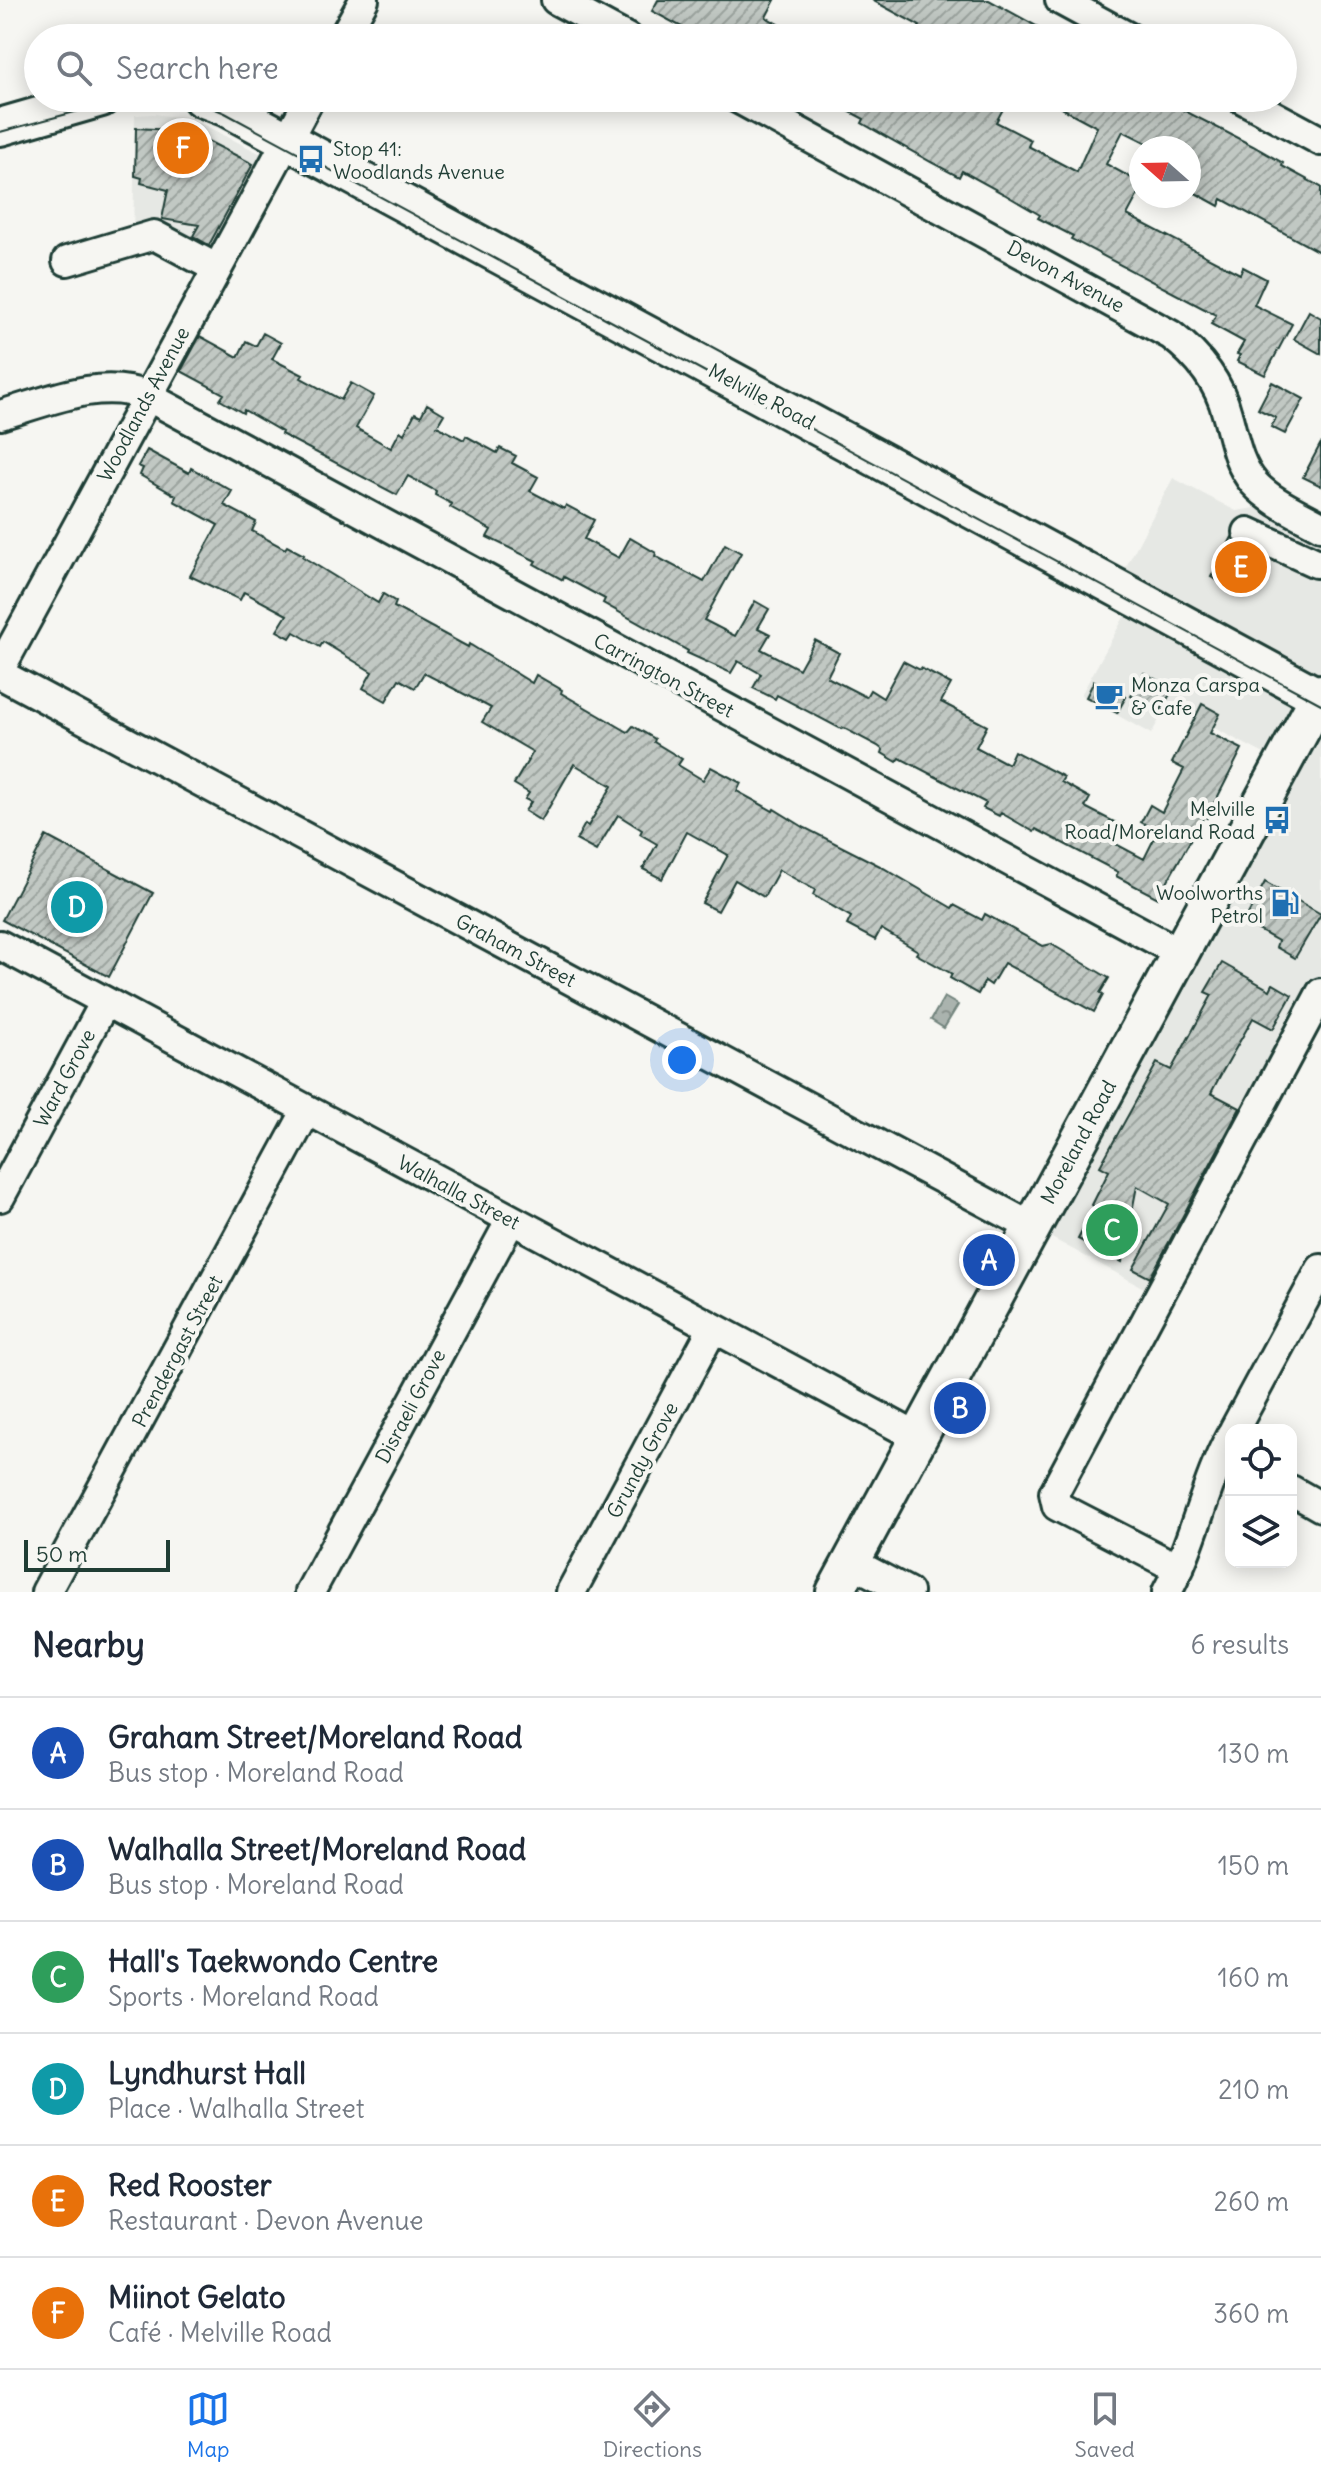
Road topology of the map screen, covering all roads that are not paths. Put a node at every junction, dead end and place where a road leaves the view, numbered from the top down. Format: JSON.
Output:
{"nodes":[{"id":1,"x":364,"y":0,"type":"edge"},
{"id":2,"x":556,"y":0,"type":"edge"},
{"id":3,"x":1060,"y":0,"type":"edge"},
{"id":4,"x":351,"y":24,"type":"edge"},
{"id":5,"x":601,"y":24,"type":"edge"},
{"id":6,"x":1104,"y":24,"type":"edge"},
{"id":7,"x":52,"y":112,"type":"edge"},
{"id":8,"x":234,"y":112,"type":"edge"},
{"id":9,"x":302,"y":112,"type":"edge"},
{"id":10,"x":763,"y":112,"type":"edge"},
{"id":11,"x":1267,"y":112,"type":"edge"},
{"id":12,"x":0,"y":127,"type":"edge"},
{"id":13,"x":287,"y":140,"type":"junction"},
{"id":14,"x":1321,"y":141,"type":"edge"},
{"id":15,"x":67,"y":261,"type":"dead end"},
{"id":16,"x":216,"y":268,"type":"junction"},
{"id":17,"x":147,"y":396,"type":"junction"},
{"id":18,"x":0,"y":415,"type":"edge"},
{"id":19,"x":1321,"y":526,"type":"edge"},
{"id":20,"x":1248,"y":532,"type":"dead end"},
{"id":21,"x":1316,"y":563,"type":"dead end"},
{"id":22,"x":0,"y":672,"type":"edge"},
{"id":23,"x":1320,"y":696,"type":"edge"},
{"id":24,"x":0,"y":945,"type":"edge"},
{"id":25,"x":1180,"y":953,"type":"junction"},
{"id":26,"x":1321,"y":993,"type":"edge"},
{"id":27,"x":105,"y":1002,"type":"junction"},
{"id":28,"x":307,"y":1110,"type":"junction"},
{"id":29,"x":0,"y":1197,"type":"edge"},
{"id":30,"x":511,"y":1220,"type":"junction"},
{"id":31,"x":1032,"y":1227,"type":"junction"},
{"id":32,"x":1321,"y":1269,"type":"edge"},
{"id":33,"x":713,"y":1328,"type":"junction"},
{"id":34,"x":1240,"y":1424,"type":"edge"},
{"id":35,"x":919,"y":1438,"type":"junction"},
{"id":36,"x":1225,"y":1452,"type":"edge"},
{"id":37,"x":1297,"y":1493,"type":"edge"},
{"id":38,"x":1321,"y":1507,"type":"edge"},
{"id":39,"x":843,"y":1577,"type":"edge"},
{"id":40,"x":1173,"y":1580,"type":"edge"},
{"id":41,"x":46,"y":1592,"type":"edge"},
{"id":42,"x":310,"y":1592,"type":"edge"},
{"id":43,"x":571,"y":1592,"type":"edge"},
{"id":44,"x":908,"y":1592,"type":"edge"}],
"edges":[{"from":1,"to":4,"type":"street"},
{"from":2,"to":5,"type":"street"},
{"from":3,"to":6,"type":"street"},
{"from":7,"to":12,"type":"main road"},
{"from":8,"to":13,"type":"main road","name":"Melville Road"},
{"from":9,"to":13,"type":"street","name":"Woodlands Avenue"},
{"from":10,"to":19,"type":"street","name":"Devon Avenue"},
{"from":11,"to":14,"type":"street"},
{"from":13,"to":16,"type":"street","name":"Woodlands Avenue"},
{"from":13,"to":23,"type":"main road","name":"Melville Road"},
{"from":15,"to":16,"type":"street"},
{"from":16,"to":17,"type":"street","name":"Woodlands Avenue"},
{"from":17,"to":18,"type":"street","name":"Carrington Street"},
{"from":17,"to":22,"type":"street","name":"Woodlands Avenue"},
{"from":17,"to":25,"type":"street","name":"Carrington Street"},
{"from":20,"to":21,"type":"street"},
{"from":22,"to":31,"type":"street","name":"Graham Street"},
{"from":23,"to":25,"type":"main road","name":"Moreland Road"},
{"from":24,"to":27,"type":"street","name":"Walhalla Street"},
{"from":25,"to":31,"type":"main road","name":"Moreland Road"},
{"from":26,"to":40,"type":"street"},
{"from":27,"to":28,"type":"street","name":"Walhalla Street"},
{"from":27,"to":29,"type":"street","name":"Ward Grove"},
{"from":28,"to":30,"type":"street","name":"Walhalla Street"},
{"from":28,"to":41,"type":"street","name":"Prendergast Street"},
{"from":30,"to":33,"type":"street","name":"Walhalla Street"},
{"from":30,"to":42,"type":"street","name":"Disraeli Grove"},
{"from":31,"to":35,"type":"main road","name":"Moreland Road"},
{"from":32,"to":34,"type":"street"},
{"from":33,"to":35,"type":"street","name":"Walhalla Street"},
{"from":33,"to":43,"type":"street","name":"Grundy Grove"},
{"from":35,"to":39,"type":"main road","name":"Moreland Road"},
{"from":36,"to":40,"type":"street"},
{"from":37,"to":38,"type":"street"},
{"from":39,"to":44,"type":"street"}]}
